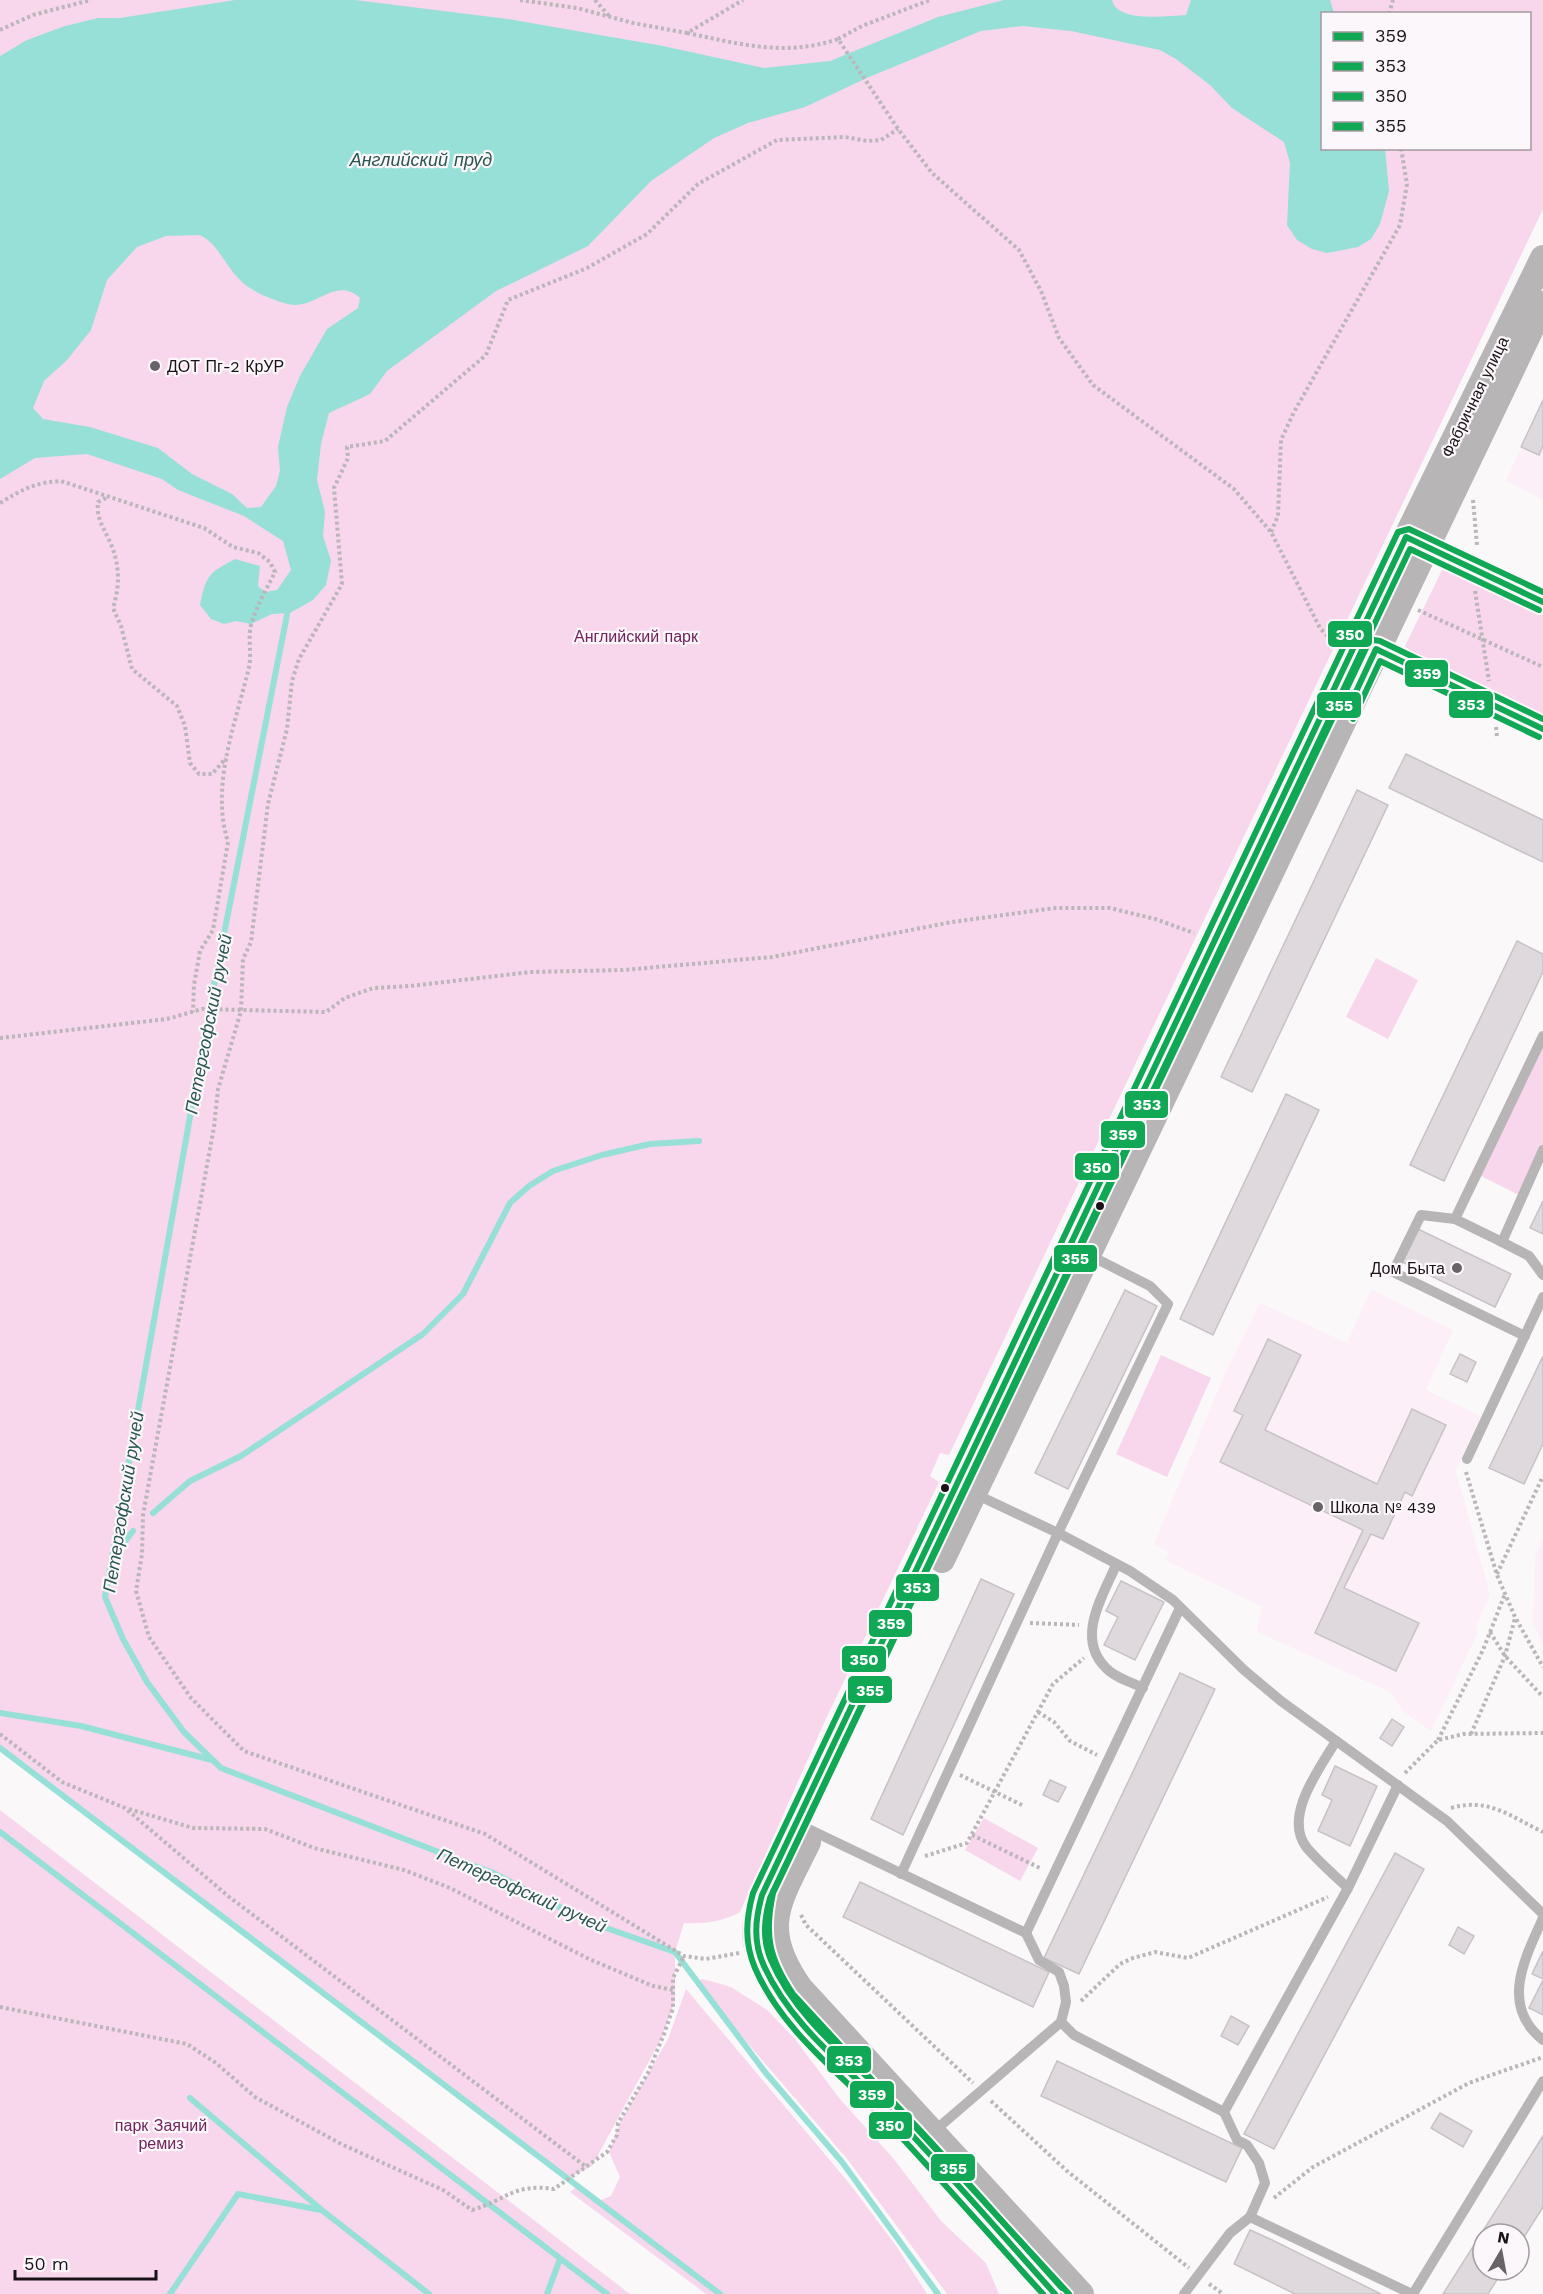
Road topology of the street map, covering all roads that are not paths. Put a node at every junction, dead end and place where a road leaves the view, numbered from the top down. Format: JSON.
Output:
{"nodes":[{"id":1,"x":1543,"y":258,"type":"edge"},
{"id":2,"x":1543,"y":304,"type":"edge"},
{"id":3,"x":1417,"y":542,"type":"junction"},
{"id":4,"x":1543,"y":602,"type":"edge"},
{"id":5,"x":1357,"y":646,"type":"junction"},
{"id":6,"x":1543,"y":729,"type":"edge"},
{"id":7,"x":1543,"y":1036,"type":"edge"},
{"id":8,"x":1543,"y":1150,"type":"edge"},
{"id":9,"x":1455,"y":1219,"type":"junction"},
{"id":10,"x":1502,"y":1242,"type":"junction"},
{"id":11,"x":1079,"y":1250,"type":"junction"},
{"id":12,"x":1543,"y":1275,"type":"edge"},
{"id":13,"x":1543,"y":1298,"type":"edge"},
{"id":14,"x":1525,"y":1336,"type":"junction"},
{"id":15,"x":1467,"y":1459,"type":"road end"},
{"id":16,"x":965,"y":1490,"type":"junction"},
{"id":17,"x":1058,"y":1533,"type":"junction"},
{"id":18,"x":1116,"y":1565,"type":"junction"},
{"id":19,"x":1180,"y":1608,"type":"junction"},
{"id":20,"x":1143,"y":1688,"type":"junction"},
{"id":21,"x":1336,"y":1741,"type":"junction"},
{"id":22,"x":1398,"y":1785,"type":"junction"},
{"id":23,"x":805,"y":1828,"type":"junction"},
{"id":24,"x":902,"y":1874,"type":"junction"},
{"id":25,"x":1347,"y":1888,"type":"junction"},
{"id":26,"x":1543,"y":1916,"type":"edge"},
{"id":27,"x":1026,"y":1933,"type":"junction"},
{"id":28,"x":1061,"y":2022,"type":"junction"},
{"id":29,"x":1543,"y":2040,"type":"edge"},
{"id":30,"x":1543,"y":2081,"type":"edge"},
{"id":31,"x":1224,"y":2112,"type":"junction"},
{"id":32,"x":926,"y":2138,"type":"junction"},
{"id":33,"x":1250,"y":2217,"type":"junction"},
{"id":34,"x":1055,"y":2294,"type":"edge"},
{"id":35,"x":1081,"y":2294,"type":"edge"},
{"id":36,"x":1184,"y":2294,"type":"edge"},
{"id":37,"x":1412,"y":2294,"type":"edge"}],
"edges":[{"from":1,"to":3,"type":"street","name":"Фабричная улица"},
{"from":2,"to":3,"type":"street","name":"Фабричная улица"},
{"from":3,"to":4,"type":"street"},
{"from":3,"to":5,"type":"street"},
{"from":5,"to":6,"type":"street"},
{"from":5,"to":11,"type":"street"},
{"from":5,"to":11,"type":"street"},
{"from":7,"to":9,"type":"lane"},
{"from":8,"to":10,"type":"lane"},
{"from":9,"to":10,"type":"lane"},
{"from":9,"to":14,"type":"lane"},
{"from":10,"to":12,"type":"lane"},
{"from":11,"to":16,"type":"street"},
{"from":11,"to":17,"type":"lane"},
{"from":13,"to":14,"type":"lane"},
{"from":14,"to":15,"type":"lane"},
{"from":16,"to":17,"type":"lane"},
{"from":16,"to":23,"type":"street"},
{"from":17,"to":18,"type":"lane"},
{"from":17,"to":24,"type":"lane"},
{"from":18,"to":19,"type":"lane"},
{"from":18,"to":20,"type":"lane"},
{"from":19,"to":20,"type":"lane"},
{"from":19,"to":21,"type":"lane"},
{"from":20,"to":27,"type":"lane"},
{"from":21,"to":22,"type":"lane"},
{"from":21,"to":25,"type":"lane"},
{"from":22,"to":25,"type":"lane"},
{"from":22,"to":26,"type":"lane"},
{"from":23,"to":24,"type":"lane"},
{"from":23,"to":32,"type":"street"},
{"from":24,"to":27,"type":"lane"},
{"from":25,"to":31,"type":"lane"},
{"from":26,"to":29,"type":"lane"},
{"from":27,"to":28,"type":"lane"},
{"from":28,"to":31,"type":"lane"},
{"from":28,"to":32,"type":"lane"},
{"from":30,"to":37,"type":"lane"},
{"from":31,"to":33,"type":"lane"},
{"from":32,"to":34,"type":"street"},
{"from":32,"to":35,"type":"street"},
{"from":33,"to":36,"type":"lane"},
{"from":33,"to":37,"type":"lane"}]}
